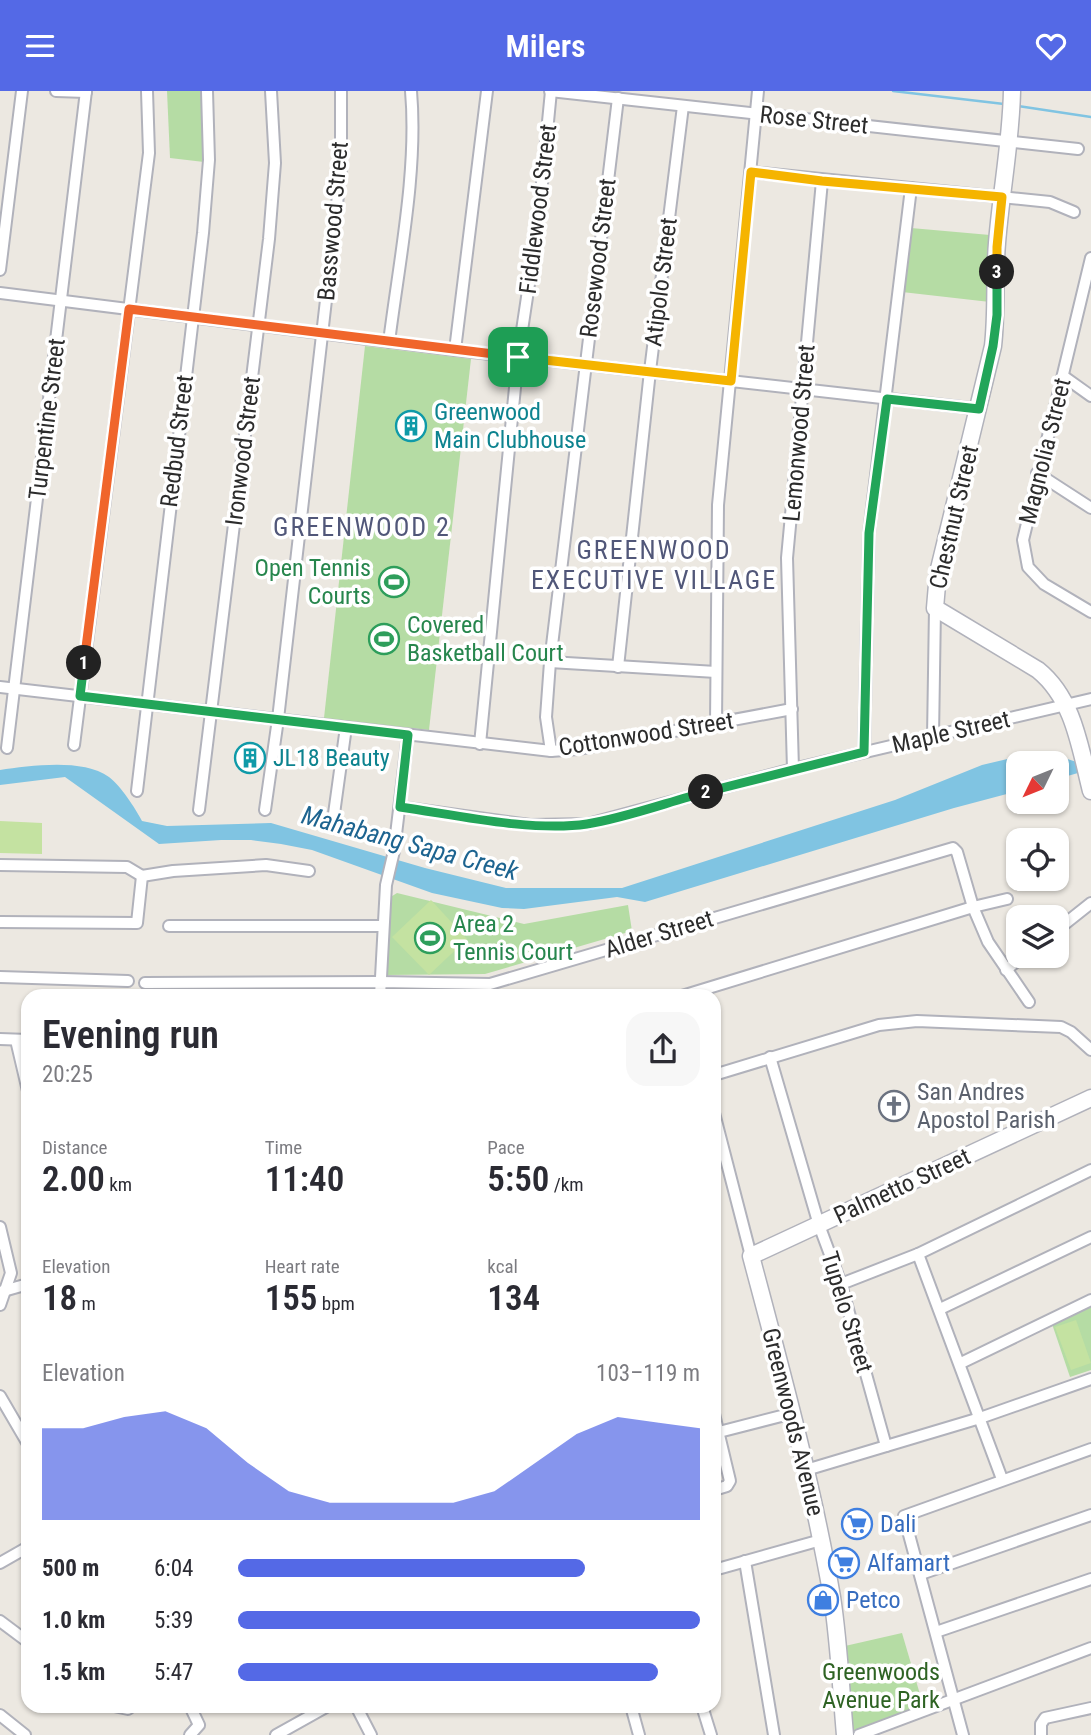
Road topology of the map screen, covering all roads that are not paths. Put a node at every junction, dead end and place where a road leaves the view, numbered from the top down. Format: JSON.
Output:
{"nodes":[{"id":1,"x":22,"y":91,"type":"edge"},
{"id":2,"x":56,"y":91,"type":"edge"},
{"id":3,"x":86,"y":91,"type":"edge"},
{"id":4,"x":147,"y":91,"type":"edge"},
{"id":5,"x":207,"y":91,"type":"edge"},
{"id":6,"x":271,"y":91,"type":"edge"},
{"id":7,"x":341,"y":91,"type":"edge"},
{"id":8,"x":411,"y":91,"type":"edge"},
{"id":9,"x":487,"y":91,"type":"edge"},
{"id":10,"x":551,"y":91,"type":"edge"},
{"id":11,"x":758,"y":91,"type":"edge"},
{"id":12,"x":618,"y":98,"type":"junction"},
{"id":13,"x":1012,"y":101,"type":"edge"},
{"id":14,"x":683,"y":106,"type":"junction"},
{"id":15,"x":757,"y":114,"type":"junction"},
{"id":16,"x":1010,"y":140,"type":"junction"},
{"id":17,"x":1078,"y":149,"type":"dead end"},
{"id":18,"x":751,"y":172,"type":"junction"},
{"id":19,"x":822,"y":181,"type":"junction"},
{"id":20,"x":911,"y":188,"type":"junction"},
{"id":21,"x":1002,"y":197,"type":"junction"},
{"id":22,"x":1074,"y":212,"type":"dead end"},
{"id":23,"x":1091,"y":258,"type":"edge"},
{"id":24,"x":0,"y":270,"type":"edge"},
{"id":25,"x":0,"y":293,"type":"edge"},
{"id":26,"x":62,"y":300,"type":"junction"},
{"id":27,"x":1079,"y":305,"type":"junction"},
{"id":28,"x":129,"y":309,"type":"junction"},
{"id":29,"x":1091,"y":313,"type":"edge"},
{"id":30,"x":191,"y":317,"type":"junction"},
{"id":31,"x":258,"y":326,"type":"junction"},
{"id":32,"x":324,"y":334,"type":"junction"},
{"id":33,"x":389,"y":342,"type":"junction"},
{"id":34,"x":454,"y":350,"type":"junction"},
{"id":35,"x":518,"y":357,"type":"junction"},
{"id":36,"x":585,"y":363,"type":"junction"},
{"id":37,"x":650,"y":371,"type":"junction"},
{"id":38,"x":1063,"y":376,"type":"junction"},
{"id":39,"x":731,"y":381,"type":"junction"},
{"id":40,"x":804,"y":388,"type":"junction"},
{"id":41,"x":1091,"y":395,"type":"edge"},
{"id":42,"x":887,"y":399,"type":"junction"},
{"id":43,"x":979,"y":409,"type":"junction"},
{"id":44,"x":1037,"y":473,"type":"junction"},
{"id":45,"x":1091,"y":508,"type":"edge"},
{"id":46,"x":935,"y":608,"type":"junction"},
{"id":47,"x":1091,"y":612,"type":"edge"},
{"id":48,"x":550,"y":661,"type":"junction"},
{"id":49,"x":618,"y":667,"type":"junction"},
{"id":50,"x":716,"y":672,"type":"junction"},
{"id":51,"x":0,"y":687,"type":"edge"},
{"id":52,"x":15,"y":688,"type":"junction"},
{"id":53,"x":80,"y":696,"type":"junction"},
{"id":54,"x":1091,"y":699,"type":"edge"},
{"id":55,"x":146,"y":704,"type":"junction"},
{"id":56,"x":1067,"y":704,"type":"junction"},
{"id":57,"x":792,"y":709,"type":"junction"},
{"id":58,"x":211,"y":712,"type":"junction"},
{"id":59,"x":278,"y":719,"type":"junction"},
{"id":60,"x":716,"y":723,"type":"junction"},
{"id":61,"x":346,"y":727,"type":"junction"},
{"id":62,"x":408,"y":735,"type":"junction"},
{"id":63,"x":933,"y":737,"type":"junction"},
{"id":64,"x":480,"y":744,"type":"junction"},
{"id":65,"x":74,"y":745,"type":"dead end"},
{"id":66,"x":7,"y":748,"type":"dead end"},
{"id":67,"x":551,"y":751,"type":"junction"},
{"id":68,"x":864,"y":752,"type":"junction"},
{"id":69,"x":793,"y":769,"type":"junction"},
{"id":70,"x":137,"y":791,"type":"dead end"},
{"id":71,"x":1091,"y":791,"type":"edge"},
{"id":72,"x":400,"y":807,"type":"junction"},
{"id":73,"x":199,"y":810,"type":"dead end"},
{"id":74,"x":265,"y":810,"type":"dead end"},
{"id":75,"x":333,"y":821,"type":"dead end"},
{"id":76,"x":0,"y":865,"type":"edge"},
{"id":77,"x":309,"y":871,"type":"dead end"},
{"id":78,"x":142,"y":876,"type":"junction"},
{"id":79,"x":1007,"y":899,"type":"dead end"},
{"id":80,"x":1091,"y":903,"type":"edge"},
{"id":81,"x":973,"y":907,"type":"junction"},
{"id":82,"x":1069,"y":920,"type":"edge"},
{"id":83,"x":0,"y":922,"type":"edge"},
{"id":84,"x":169,"y":926,"type":"dead end"},
{"id":85,"x":383,"y":926,"type":"junction"},
{"id":86,"x":1006,"y":969,"type":"joint"},
{"id":87,"x":0,"y":977,"type":"edge"},
{"id":88,"x":128,"y":981,"type":"dead end"},
{"id":89,"x":380,"y":982,"type":"junction"},
{"id":90,"x":145,"y":983,"type":"dead end"},
{"id":91,"x":380,"y":989,"type":"edge"},
{"id":92,"x":705,"y":989,"type":"edge"},
{"id":93,"x":1029,"y":1002,"type":"dead end"},
{"id":94,"x":0,"y":1039,"type":"edge"},
{"id":95,"x":16,"y":1039,"type":"junction"},
{"id":96,"x":21,"y":1039,"type":"edge"},
{"id":97,"x":1091,"y":1050,"type":"edge"},
{"id":98,"x":770,"y":1057,"type":"junction"},
{"id":99,"x":21,"y":1061,"type":"edge"},
{"id":100,"x":721,"y":1073,"type":"edge"},
{"id":101,"x":1091,"y":1098,"type":"edge"},
{"id":102,"x":721,"y":1141,"type":"edge"},
{"id":103,"x":1091,"y":1170,"type":"edge"},
{"id":104,"x":819,"y":1225,"type":"junction"},
{"id":105,"x":0,"y":1227,"type":"edge"},
{"id":106,"x":1091,"y":1237,"type":"edge"},
{"id":107,"x":918,"y":1254,"type":"junction"},
{"id":108,"x":751,"y":1256,"type":"junction"},
{"id":109,"x":841,"y":1284,"type":"junction"},
{"id":110,"x":21,"y":1287,"type":"edge"},
{"id":111,"x":2,"y":1291,"type":"edge"},
{"id":112,"x":1091,"y":1300,"type":"edge"},
{"id":113,"x":0,"y":1305,"type":"edge"},
{"id":114,"x":940,"y":1309,"type":"junction"},
{"id":115,"x":961,"y":1363,"type":"junction"},
{"id":116,"x":1091,"y":1379,"type":"edge"},
{"id":117,"x":0,"y":1396,"type":"edge"},
{"id":118,"x":793,"y":1413,"type":"junction"},
{"id":119,"x":980,"y":1418,"type":"junction"},
{"id":120,"x":721,"y":1431,"type":"edge"},
{"id":121,"x":21,"y":1432,"type":"edge"},
{"id":122,"x":721,"y":1440,"type":"edge"},
{"id":123,"x":886,"y":1446,"type":"junction"},
{"id":124,"x":1091,"y":1449,"type":"edge"},
{"id":125,"x":807,"y":1470,"type":"junction"},
{"id":126,"x":1002,"y":1479,"type":"junction"},
{"id":127,"x":721,"y":1488,"type":"edge"},
{"id":128,"x":1091,"y":1515,"type":"edge"},
{"id":129,"x":821,"y":1540,"type":"junction"},
{"id":130,"x":21,"y":1551,"type":"edge"},
{"id":131,"x":745,"y":1561,"type":"junction"},
{"id":132,"x":0,"y":1563,"type":"edge"},
{"id":133,"x":721,"y":1568,"type":"edge"},
{"id":134,"x":920,"y":1574,"type":"junction"},
{"id":135,"x":1091,"y":1579,"type":"edge"},
{"id":136,"x":0,"y":1621,"type":"edge"},
{"id":137,"x":936,"y":1632,"type":"junction"},
{"id":138,"x":21,"y":1637,"type":"edge"},
{"id":139,"x":1091,"y":1648,"type":"edge"},
{"id":140,"x":953,"y":1698,"type":"junction"},
{"id":141,"x":1091,"y":1708,"type":"edge"},
{"id":142,"x":193,"y":1713,"type":"edge"},
{"id":143,"x":315,"y":1713,"type":"edge"},
{"id":144,"x":360,"y":1713,"type":"edge"},
{"id":145,"x":633,"y":1713,"type":"edge"},
{"id":146,"x":704,"y":1713,"type":"edge"},
{"id":147,"x":0,"y":1715,"type":"edge"},
{"id":148,"x":25,"y":1735,"type":"edge"},
{"id":149,"x":190,"y":1735,"type":"edge"},
{"id":150,"x":276,"y":1735,"type":"edge"},
{"id":151,"x":371,"y":1735,"type":"edge"},
{"id":152,"x":639,"y":1735,"type":"edge"},
{"id":153,"x":711,"y":1735,"type":"edge"},
{"id":154,"x":774,"y":1735,"type":"edge"},
{"id":155,"x":845,"y":1735,"type":"edge"},
{"id":156,"x":859,"y":1735,"type":"edge"},
{"id":157,"x":963,"y":1735,"type":"edge"},
{"id":158,"x":1041,"y":1735,"type":"edge"}],
"edges":[{"from":1,"to":24,"type":"street"},
{"from":2,"to":3,"type":"street"},
{"from":3,"to":26,"type":"street","name":"Turpentine Street"},
{"from":4,"to":28,"type":"street"},
{"from":5,"to":30,"type":"street","name":"Redbud Street"},
{"from":6,"to":31,"type":"street","name":"Ironwood Street"},
{"from":7,"to":32,"type":"street","name":"Basswood Street"},
{"from":8,"to":33,"type":"street"},
{"from":9,"to":34,"type":"street"},
{"from":10,"to":12,"type":"street","name":"Rose Street"},
{"from":10,"to":35,"type":"street","name":"Fiddlewood Street"},
{"from":11,"to":15,"type":"street"},
{"from":12,"to":14,"type":"street","name":"Rose Street"},
{"from":12,"to":36,"type":"street","name":"Rosewood Street"},
{"from":13,"to":16,"type":"street","name":"Chestnut Street"},
{"from":14,"to":15,"type":"street","name":"Rose Street"},
{"from":14,"to":37,"type":"street","name":"Atipolo Street"},
{"from":15,"to":16,"type":"street","name":"Rose Street"},
{"from":15,"to":18,"type":"street"},
{"from":16,"to":17,"type":"street","name":"Rose Street"},
{"from":16,"to":21,"type":"street","name":"Chestnut Street"},
{"from":18,"to":19,"type":"street"},
{"from":18,"to":39,"type":"street"},
{"from":19,"to":20,"type":"street"},
{"from":19,"to":40,"type":"street","name":"Lemonwood Street"},
{"from":20,"to":21,"type":"street"},
{"from":20,"to":42,"type":"street"},
{"from":21,"to":22,"type":"street"},
{"from":21,"to":43,"type":"street","name":"Chestnut Street"},
{"from":23,"to":27,"type":"street","name":"Magnolia Street"},
{"from":25,"to":26,"type":"street"},
{"from":26,"to":28,"type":"street"},
{"from":26,"to":52,"type":"street","name":"Turpentine Street"},
{"from":27,"to":29,"type":"street"},
{"from":27,"to":38,"type":"street","name":"Magnolia Street"},
{"from":28,"to":30,"type":"street"},
{"from":28,"to":53,"type":"street"},
{"from":30,"to":31,"type":"street"},
{"from":30,"to":55,"type":"street","name":"Redbud Street"},
{"from":31,"to":32,"type":"street"},
{"from":31,"to":58,"type":"street","name":"Ironwood Street"},
{"from":32,"to":33,"type":"street"},
{"from":32,"to":59,"type":"street","name":"Basswood Street"},
{"from":33,"to":34,"type":"street"},
{"from":34,"to":35,"type":"street"},
{"from":35,"to":36,"type":"street"},
{"from":35,"to":64,"type":"street","name":"Fiddlewood Street"},
{"from":36,"to":37,"type":"street"},
{"from":36,"to":48,"type":"street","name":"Rosewood Street"},
{"from":37,"to":39,"type":"street"},
{"from":37,"to":49,"type":"street","name":"Atipolo Street"},
{"from":38,"to":41,"type":"street"},
{"from":38,"to":44,"type":"street","name":"Magnolia Street"},
{"from":39,"to":40,"type":"street"},
{"from":39,"to":50,"type":"street"},
{"from":40,"to":42,"type":"street"},
{"from":40,"to":57,"type":"street","name":"Lemonwood Street"},
{"from":42,"to":43,"type":"street"},
{"from":42,"to":68,"type":"street"},
{"from":43,"to":46,"type":"street","name":"Chestnut Street"},
{"from":44,"to":45,"type":"street"},
{"from":44,"to":47,"type":"street","name":"Magnolia Street"},
{"from":46,"to":56,"type":"street"},
{"from":46,"to":63,"type":"street","name":"Chestnut Street"},
{"from":48,"to":49,"type":"street"},
{"from":48,"to":67,"type":"street","name":"Rosewood Street"},
{"from":49,"to":50,"type":"street"},
{"from":50,"to":60,"type":"street"},
{"from":51,"to":52,"type":"street","name":"Cottonwood Street"},
{"from":52,"to":53,"type":"street","name":"Cottonwood Street"},
{"from":52,"to":66,"type":"street","name":"Turpentine Street"},
{"from":53,"to":55,"type":"street","name":"Cottonwood Street"},
{"from":53,"to":65,"type":"street"},
{"from":54,"to":56,"type":"street","name":"Maple Street"},
{"from":55,"to":58,"type":"street","name":"Cottonwood Street"},
{"from":55,"to":70,"type":"street","name":"Redbud Street"},
{"from":56,"to":63,"type":"street","name":"Maple Street"},
{"from":56,"to":71,"type":"street"},
{"from":57,"to":60,"type":"street","name":"Cottonwood Street"},
{"from":57,"to":69,"type":"street","name":"Lemonwood Street"},
{"from":58,"to":59,"type":"street","name":"Cottonwood Street"},
{"from":58,"to":73,"type":"street","name":"Ironwood Street"},
{"from":59,"to":61,"type":"street","name":"Cottonwood Street"},
{"from":59,"to":74,"type":"street","name":"Basswood Street"},
{"from":60,"to":67,"type":"street","name":"Cottonwood Street"},
{"from":61,"to":62,"type":"street","name":"Cottonwood Street"},
{"from":61,"to":75,"type":"street"},
{"from":62,"to":64,"type":"street","name":"Cottonwood Street"},
{"from":62,"to":72,"type":"street"},
{"from":63,"to":68,"type":"street","name":"Maple Street"},
{"from":64,"to":67,"type":"street","name":"Cottonwood Street"},
{"from":68,"to":69,"type":"street","name":"Maple Street"},
{"from":69,"to":72,"type":"street","name":"Maple Street"},
{"from":72,"to":85,"type":"street"},
{"from":76,"to":78,"type":"street"},
{"from":77,"to":78,"type":"street"},
{"from":78,"to":83,"type":"street"},
{"from":79,"to":81,"type":"street"},
{"from":80,"to":82,"type":"street"},
{"from":81,"to":86,"type":"street","name":"Alder Street"},
{"from":81,"to":89,"type":"street","name":"Alder Street"},
{"from":81,"to":92,"type":"street"},
{"from":84,"to":85,"type":"street"},
{"from":85,"to":89,"type":"street"},
{"from":86,"to":93,"type":"street","name":"Alder Street"},
{"from":87,"to":88,"type":"street"},
{"from":89,"to":90,"type":"street","name":"Alder Street"},
{"from":89,"to":91,"type":"street"},
{"from":94,"to":95,"type":"street"},
{"from":95,"to":96,"type":"street"},
{"from":95,"to":99,"type":"street"},
{"from":97,"to":98,"type":"street"},
{"from":98,"to":100,"type":"street"},
{"from":98,"to":104,"type":"street","name":"Tupelo Street"},
{"from":101,"to":104,"type":"street","name":"Palmetto Street"},
{"from":102,"to":108,"type":"street","name":"Greenwoods Avenue"},
{"from":103,"to":107,"type":"street"},
{"from":104,"to":108,"type":"street","name":"Palmetto Street"},
{"from":104,"to":109,"type":"street","name":"Tupelo Street"},
{"from":105,"to":111,"type":"street"},
{"from":106,"to":114,"type":"street"},
{"from":107,"to":109,"type":"street"},
{"from":107,"to":114,"type":"street"},
{"from":108,"to":118,"type":"street","name":"Greenwoods Avenue"},
{"from":109,"to":123,"type":"street","name":"Tupelo Street"},
{"from":110,"to":111,"type":"street"},
{"from":111,"to":113,"type":"street"},
{"from":112,"to":115,"type":"street"},
{"from":114,"to":115,"type":"street"},
{"from":115,"to":119,"type":"street"},
{"from":116,"to":119,"type":"street"},
{"from":117,"to":121,"type":"street"},
{"from":118,"to":120,"type":"street"},
{"from":118,"to":125,"type":"street","name":"Greenwoods Avenue"},
{"from":119,"to":123,"type":"street"},
{"from":119,"to":126,"type":"street"},
{"from":122,"to":127,"type":"street"},
{"from":123,"to":125,"type":"street"},
{"from":124,"to":126,"type":"street"},
{"from":125,"to":129,"type":"street","name":"Greenwoods Avenue"},
{"from":126,"to":134,"type":"street"},
{"from":128,"to":134,"type":"street"},
{"from":129,"to":131,"type":"street"},
{"from":129,"to":155,"type":"street","name":"Greenwoods Avenue"},
{"from":130,"to":132,"type":"street"},
{"from":131,"to":133,"type":"street"},
{"from":131,"to":154,"type":"street"},
{"from":134,"to":137,"type":"street"},
{"from":135,"to":137,"type":"street"},
{"from":136,"to":138,"type":"street"},
{"from":137,"to":140,"type":"street"},
{"from":139,"to":140,"type":"street"},
{"from":140,"to":156,"type":"street"},
{"from":140,"to":157,"type":"street"},
{"from":141,"to":158,"type":"street"},
{"from":142,"to":149,"type":"street"},
{"from":143,"to":150,"type":"street"},
{"from":144,"to":151,"type":"street"},
{"from":145,"to":152,"type":"street"},
{"from":146,"to":153,"type":"street"},
{"from":147,"to":148,"type":"street"}]}
